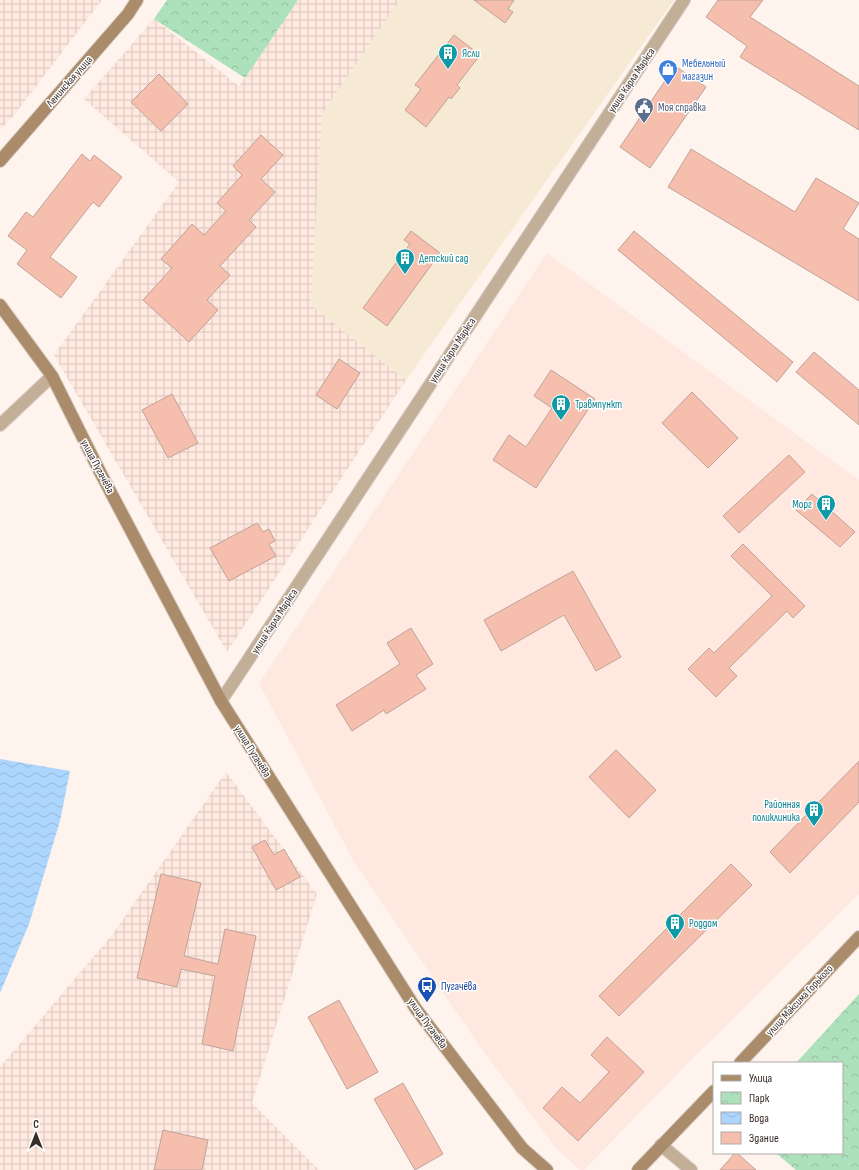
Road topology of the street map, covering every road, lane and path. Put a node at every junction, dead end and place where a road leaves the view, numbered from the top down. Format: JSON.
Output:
{"nodes":[{"id":1,"x":137,"y":0,"type":"edge"},
{"id":2,"x":684,"y":0,"type":"edge"},
{"id":3,"x":0,"y":161,"type":"edge"},
{"id":4,"x":0,"y":305,"type":"edge"},
{"id":5,"x":52,"y":376,"type":"junction"},
{"id":6,"x":0,"y":425,"type":"edge"},
{"id":7,"x":221,"y":701,"type":"junction"},
{"id":8,"x":859,"y":937,"type":"edge"},
{"id":9,"x":741,"y":1062,"type":"edge"},
{"id":10,"x":713,"y":1092,"type":"edge"},
{"id":11,"x":661,"y":1145,"type":"junction"},
{"id":12,"x":547,"y":1170,"type":"edge"},
{"id":13,"x":638,"y":1170,"type":"edge"},
{"id":14,"x":691,"y":1170,"type":"edge"}],
"edges":[{"from":1,"to":3,"type":"street","name":"Ленинская улица"},
{"from":2,"to":7,"type":"street","name":"улица Карла Маркса"},
{"from":4,"to":5,"type":"street","name":"улица Пугачёва"},
{"from":5,"to":6,"type":"street"},
{"from":5,"to":7,"type":"street","name":"улица Пугачёва"},
{"from":7,"to":12,"type":"street","name":"улица Пугачёва"},
{"from":8,"to":9,"type":"street","name":"улица Максима Горького"},
{"from":10,"to":11,"type":"street"},
{"from":11,"to":13,"type":"street"},
{"from":11,"to":14,"type":"street"}]}
